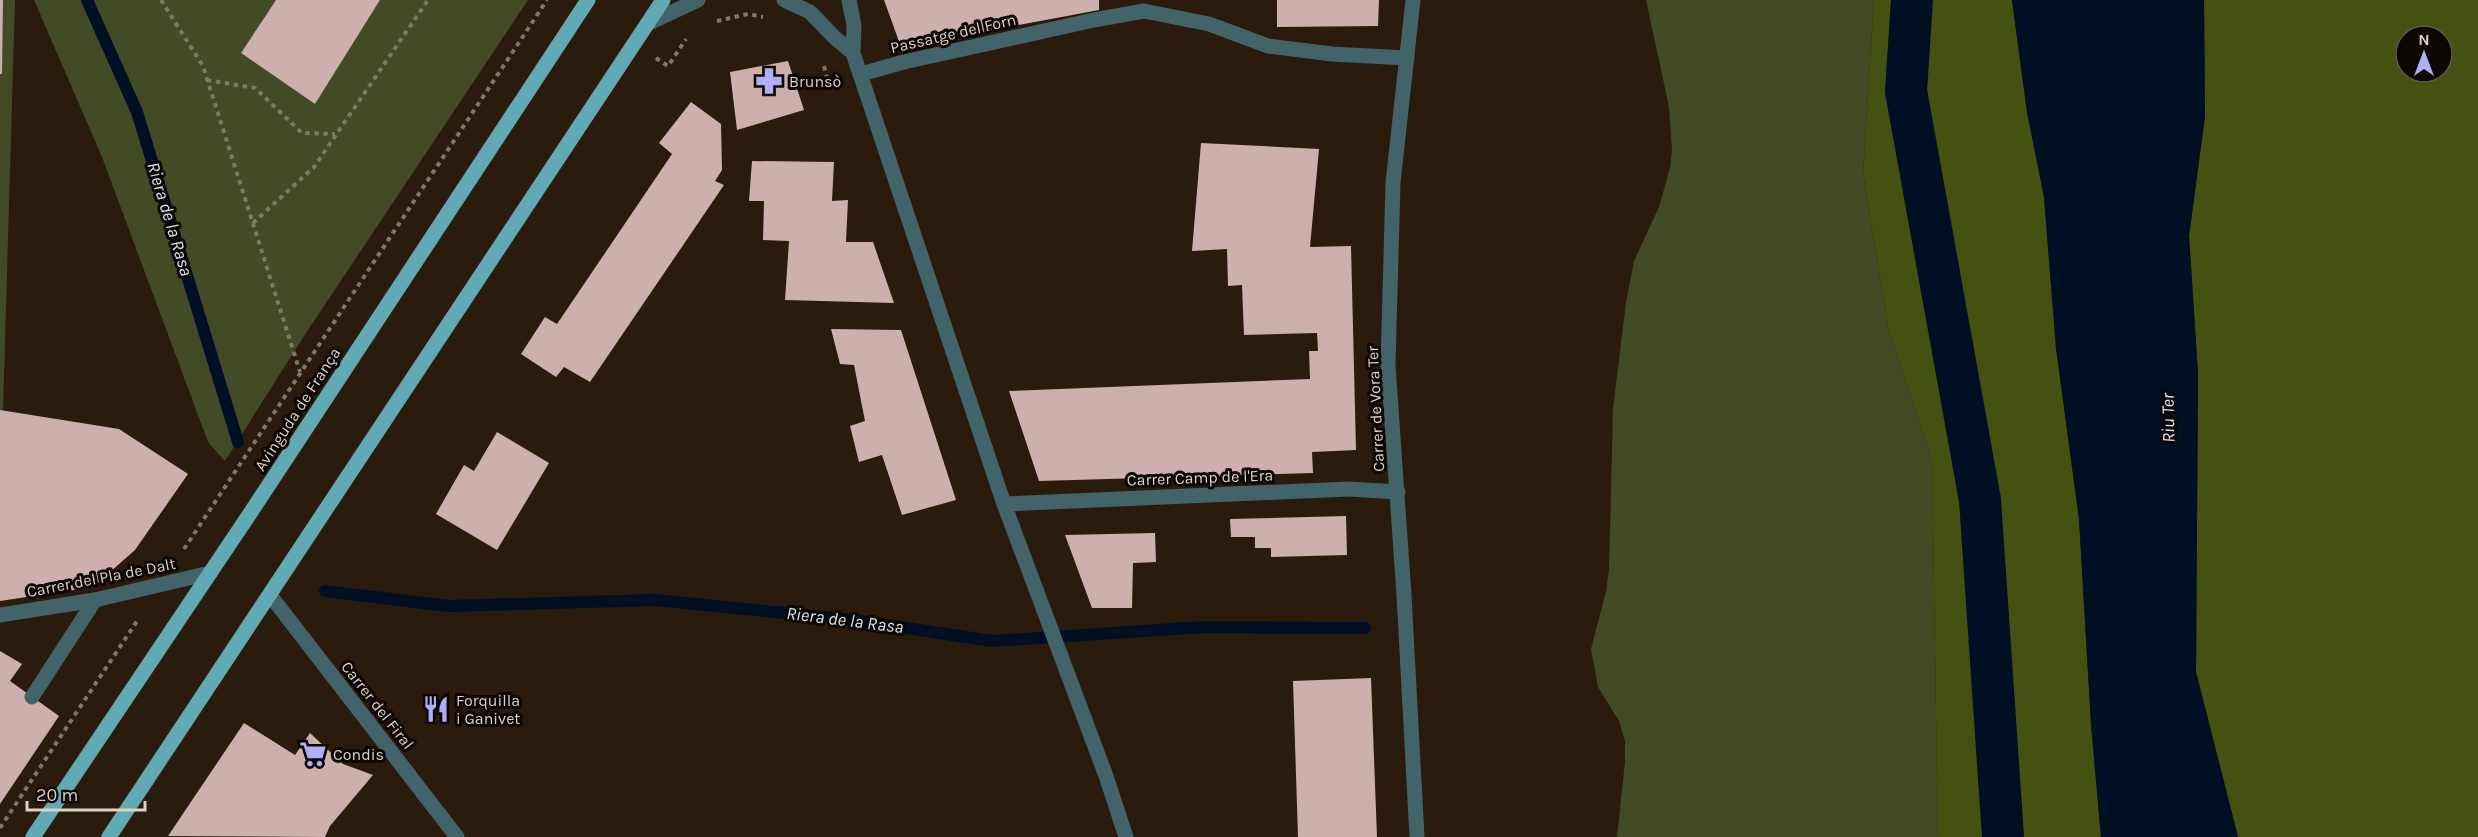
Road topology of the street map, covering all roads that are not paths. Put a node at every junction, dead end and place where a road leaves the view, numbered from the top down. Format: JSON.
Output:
{"nodes":[{"id":1,"x":588,"y":0,"type":"edge"},
{"id":2,"x":663,"y":0,"type":"edge"},
{"id":3,"x":698,"y":0,"type":"edge"},
{"id":4,"x":784,"y":0,"type":"edge"},
{"id":5,"x":849,"y":0,"type":"edge"},
{"id":6,"x":1413,"y":0,"type":"edge"},
{"id":7,"x":647,"y":24,"type":"junction"},
{"id":8,"x":853,"y":53,"type":"junction"},
{"id":9,"x":1407,"y":58,"type":"junction"},
{"id":10,"x":860,"y":71,"type":"junction"},
{"id":11,"x":1398,"y":492,"type":"junction"},
{"id":12,"x":1004,"y":504,"type":"junction"},
{"id":13,"x":210,"y":573,"type":"junction"},
{"id":14,"x":270,"y":595,"type":"junction"},
{"id":15,"x":95,"y":600,"type":"junction"},
{"id":16,"x":0,"y":615,"type":"edge"},
{"id":17,"x":32,"y":697,"type":"dead end"},
{"id":18,"x":33,"y":837,"type":"edge"},
{"id":19,"x":109,"y":837,"type":"edge"},
{"id":20,"x":457,"y":837,"type":"edge"},
{"id":21,"x":1126,"y":837,"type":"edge"},
{"id":22,"x":1417,"y":837,"type":"edge"}],
"edges":[{"from":1,"to":13,"type":"main road","name":"Avinguda de França"},
{"from":2,"to":7,"type":"main road"},
{"from":3,"to":7,"type":"street"},
{"from":4,"to":8,"type":"street"},
{"from":5,"to":8,"type":"street"},
{"from":6,"to":9,"type":"street","name":"Carrer de Vora Ter"},
{"from":7,"to":14,"type":"main road"},
{"from":8,"to":10,"type":"street"},
{"from":9,"to":10,"type":"street","name":"Passatge del Forn"},
{"from":9,"to":11,"type":"street","name":"Carrer de Vora Ter"},
{"from":10,"to":12,"type":"street"},
{"from":11,"to":12,"type":"street","name":"Carrer Camp de l'Era"},
{"from":11,"to":22,"type":"street","name":"Carrer de Vora Ter"},
{"from":12,"to":21,"type":"street"},
{"from":13,"to":15,"type":"street","name":"Carrer del Pla de Dalt"},
{"from":13,"to":18,"type":"main road","name":"Avinguda de França"},
{"from":14,"to":19,"type":"main road"},
{"from":14,"to":20,"type":"street","name":"Carrer del Firal"},
{"from":15,"to":16,"type":"street","name":"Carrer del Pla de Dalt"},
{"from":15,"to":17,"type":"street"}]}
